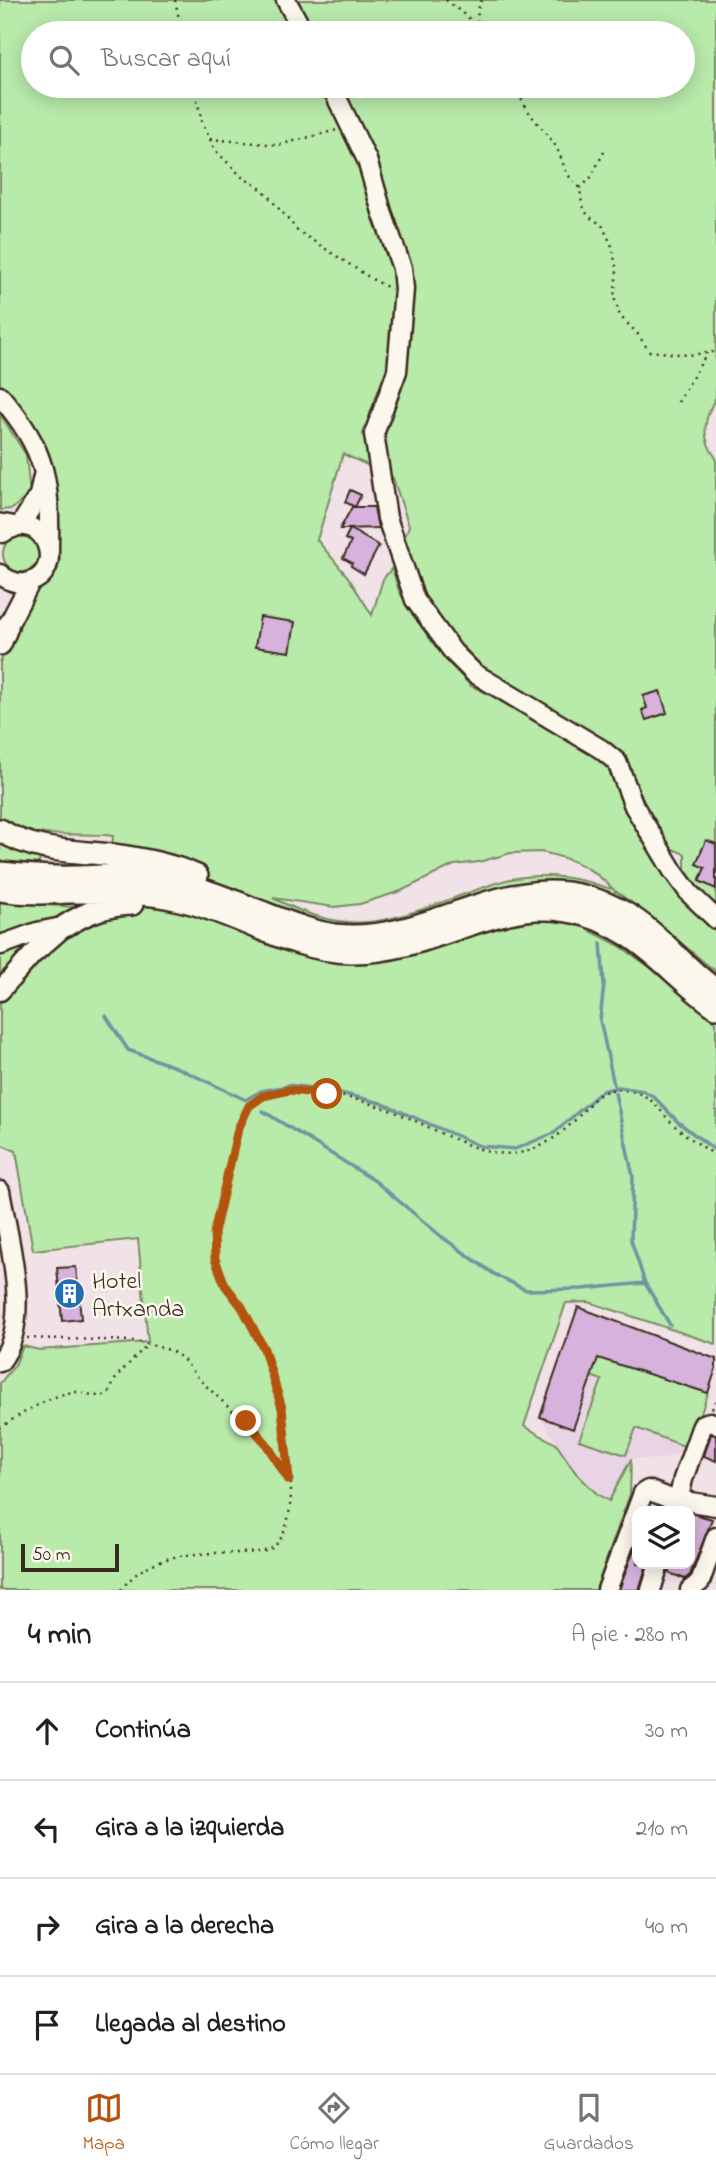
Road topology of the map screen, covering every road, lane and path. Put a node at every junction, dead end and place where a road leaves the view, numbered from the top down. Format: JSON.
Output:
{"nodes":[{"id":1,"x":175,"y":0,"type":"edge"},
{"id":2,"x":286,"y":0,"type":"edge"},
{"id":3,"x":446,"y":0,"type":"edge"},
{"id":4,"x":482,"y":0,"type":"edge"},
{"id":5,"x":179,"y":21,"type":"edge"},
{"id":6,"x":297,"y":21,"type":"edge"},
{"id":7,"x":473,"y":21,"type":"edge"},
{"id":8,"x":478,"y":21,"type":"edge"},
{"id":9,"x":197,"y":98,"type":"edge"},
{"id":10,"x":337,"y":98,"type":"edge"},
{"id":11,"x":520,"y":98,"type":"edge"},
{"id":12,"x":351,"y":126,"type":"junction"},
{"id":13,"x":210,"y":139,"type":"junction"},
{"id":14,"x":606,"y":148,"type":"dead end"},
{"id":15,"x":580,"y":188,"type":"junction"},
{"id":16,"x":404,"y":289,"type":"junction"},
{"id":17,"x":707,"y":353,"type":"junction"},
{"id":18,"x":716,"y":357,"type":"edge"},
{"id":19,"x":0,"y":396,"type":"edge"},
{"id":20,"x":678,"y":402,"type":"dead end"},
{"id":21,"x":43,"y":469,"type":"junction"},
{"id":22,"x":8,"y":528,"type":"edge"},
{"id":23,"x":49,"y":552,"type":"junction"},
{"id":24,"x":0,"y":574,"type":"edge"},
{"id":25,"x":31,"y":581,"type":"junction"},
{"id":26,"x":2,"y":636,"type":"edge"},
{"id":27,"x":0,"y":830,"type":"edge"},
{"id":28,"x":0,"y":873,"type":"edge"},
{"id":29,"x":0,"y":890,"type":"edge"},
{"id":30,"x":232,"y":901,"type":"junction"},
{"id":31,"x":212,"y":911,"type":"junction"},
{"id":32,"x":716,"y":919,"type":"edge"},
{"id":33,"x":65,"y":926,"type":"junction"},
{"id":34,"x":1,"y":945,"type":"edge"},
{"id":35,"x":44,"y":945,"type":"junction"},
{"id":36,"x":716,"y":990,"type":"edge"},
{"id":37,"x":0,"y":991,"type":"edge"},
{"id":38,"x":716,"y":1007,"type":"edge"},
{"id":39,"x":716,"y":1156,"type":"edge"},
{"id":40,"x":0,"y":1191,"type":"edge"},
{"id":41,"x":26,"y":1338,"type":"dead end"},
{"id":42,"x":148,"y":1344,"type":"junction"},
{"id":43,"x":0,"y":1362,"type":"edge"},
{"id":44,"x":714,"y":1420,"type":"edge"},
{"id":45,"x":0,"y":1429,"type":"edge"},
{"id":46,"x":289,"y":1480,"type":"junction"},
{"id":47,"x":637,"y":1506,"type":"edge"},
{"id":48,"x":677,"y":1506,"type":"edge"},
{"id":49,"x":695,"y":1506,"type":"edge"},
{"id":50,"x":716,"y":1506,"type":"edge"},
{"id":51,"x":632,"y":1520,"type":"edge"},
{"id":52,"x":716,"y":1536,"type":"edge"},
{"id":53,"x":657,"y":1569,"type":"edge"},
{"id":54,"x":121,"y":1590,"type":"edge"},
{"id":55,"x":607,"y":1590,"type":"edge"},
{"id":56,"x":651,"y":1590,"type":"edge"},
{"id":57,"x":690,"y":1590,"type":"edge"}],
"edges":[{"from":1,"to":5,"type":"path"},
{"from":2,"to":6,"type":"street"},
{"from":3,"to":7,"type":"path"},
{"from":4,"to":8,"type":"path"},
{"from":9,"to":13,"type":"path"},
{"from":10,"to":12,"type":"street"},
{"from":11,"to":15,"type":"path"},
{"from":12,"to":13,"type":"path"},
{"from":12,"to":16,"type":"street"},
{"from":13,"to":16,"type":"path"},
{"from":14,"to":15,"type":"path"},
{"from":15,"to":17,"type":"path"},
{"from":16,"to":32,"type":"street"},
{"from":17,"to":18,"type":"path"},
{"from":17,"to":20,"type":"path"},
{"from":19,"to":21,"type":"street"},
{"from":21,"to":22,"type":"street"},
{"from":21,"to":23,"type":"street"},
{"from":22,"to":23,"type":"street"},
{"from":23,"to":25,"type":"street"},
{"from":24,"to":25,"type":"street"},
{"from":25,"to":26,"type":"street"},
{"from":27,"to":30,"type":"main road"},
{"from":28,"to":30,"type":"main road"},
{"from":29,"to":31,"type":"main road"},
{"from":30,"to":36,"type":"main road"},
{"from":31,"to":33,"type":"main road"},
{"from":31,"to":38,"type":"main road"},
{"from":33,"to":34,"type":"street"},
{"from":33,"to":35,"type":"street"},
{"from":34,"to":35,"type":"street"},
{"from":35,"to":37,"type":"street"},
{"from":39,"to":46,"type":"path"},
{"from":40,"to":43,"type":"street"},
{"from":41,"to":42,"type":"path"},
{"from":42,"to":45,"type":"path"},
{"from":42,"to":46,"type":"path"},
{"from":44,"to":48,"type":"street"},
{"from":46,"to":54,"type":"path"},
{"from":47,"to":48,"type":"street"},
{"from":49,"to":50,"type":"street"},
{"from":51,"to":55,"type":"street"},
{"from":52,"to":57,"type":"street"},
{"from":53,"to":56,"type":"street"}]}
